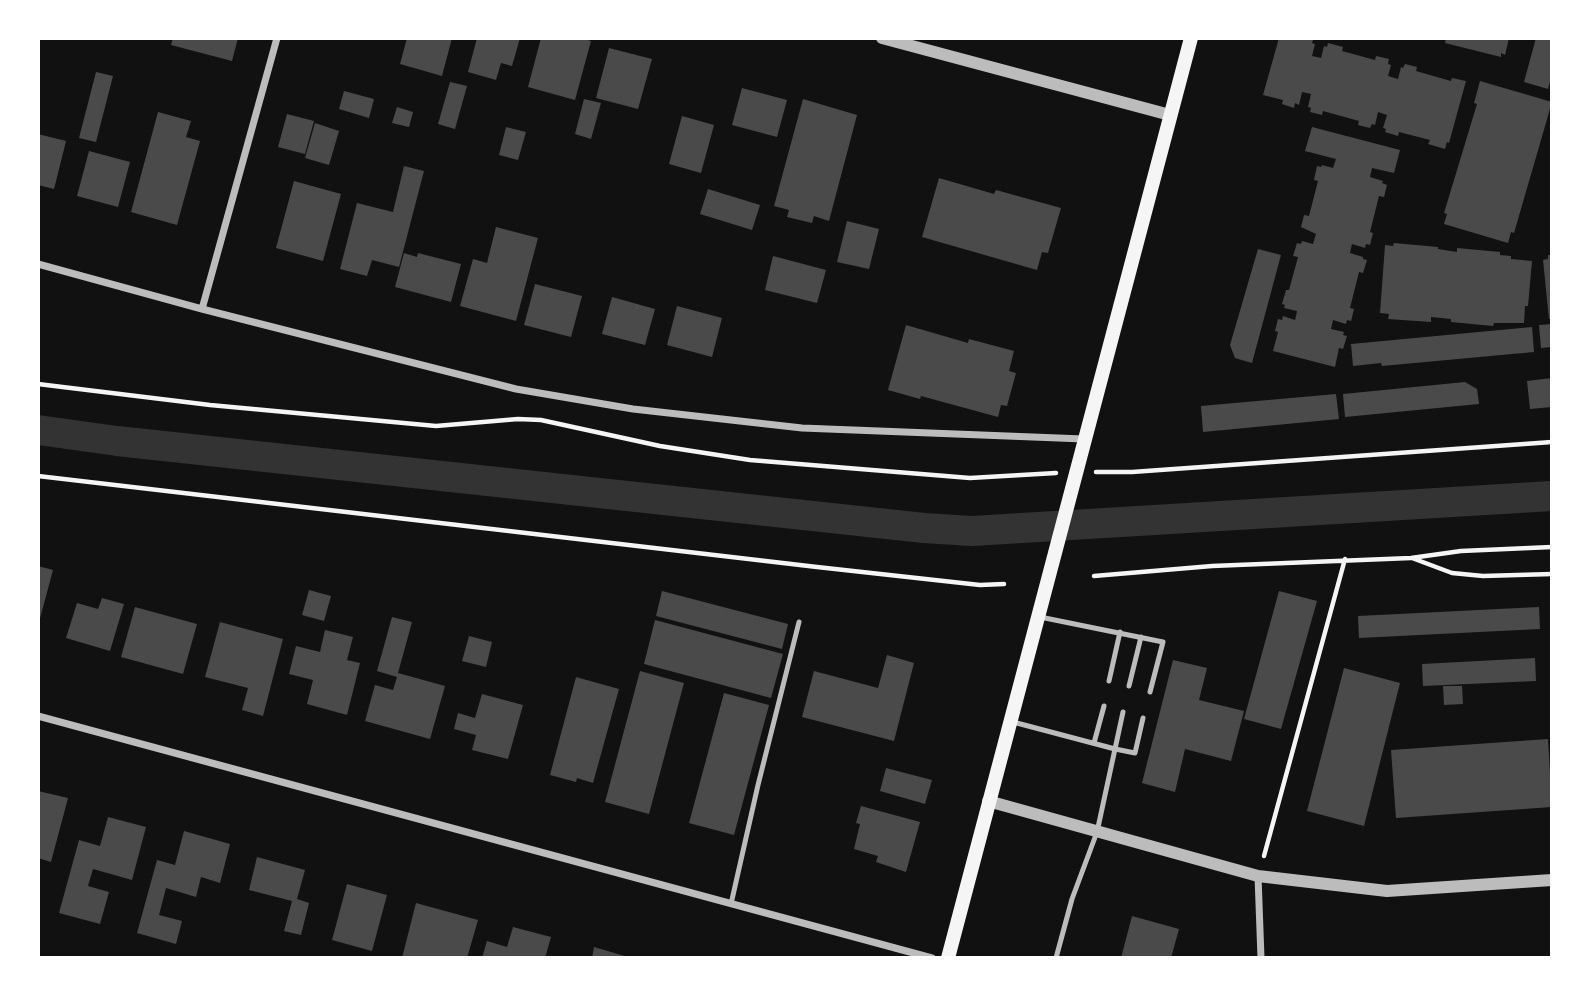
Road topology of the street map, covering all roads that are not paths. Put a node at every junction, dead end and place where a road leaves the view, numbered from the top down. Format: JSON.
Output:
{"nodes":[{"id":1,"x":276,"y":38,"type":"edge"},
{"id":2,"x":882,"y":38,"type":"edge"},
{"id":3,"x":1191,"y":38,"type":"edge"},
{"id":4,"x":1170,"y":115,"type":"junction"},
{"id":5,"x":38,"y":264,"type":"edge"},
{"id":6,"x":202,"y":309,"type":"junction"},
{"id":7,"x":1084,"y":439,"type":"junction"},
{"id":8,"x":1037,"y":616,"type":"junction"},
{"id":9,"x":799,"y":622,"type":"dead end"},
{"id":10,"x":1120,"y":632,"type":"junction"},
{"id":11,"x":1141,"y":636,"type":"junction"},
{"id":12,"x":1109,"y":681,"type":"dead end"},
{"id":13,"x":1129,"y":686,"type":"dead end"},
{"id":14,"x":1150,"y":692,"type":"dead end"},
{"id":15,"x":1104,"y":706,"type":"dead end"},
{"id":16,"x":1123,"y":712,"type":"dead end"},
{"id":17,"x":38,"y":716,"type":"edge"},
{"id":18,"x":1143,"y":718,"type":"dead end"},
{"id":19,"x":1010,"y":721,"type":"junction"},
{"id":20,"x":1094,"y":743,"type":"junction"},
{"id":21,"x":1115,"y":749,"type":"junction"},
{"id":22,"x":988,"y":801,"type":"junction"},
{"id":23,"x":1097,"y":832,"type":"junction"},
{"id":24,"x":1258,"y":876,"type":"junction"},
{"id":25,"x":1552,"y":880,"type":"edge"},
{"id":26,"x":731,"y":904,"type":"junction"},
{"id":27,"x":932,"y":957,"type":"edge"},
{"id":28,"x":948,"y":957,"type":"edge"},
{"id":29,"x":1056,"y":957,"type":"edge"},
{"id":30,"x":1261,"y":957,"type":"edge"}],
"edges":[{"from":1,"to":6,"type":"street"},
{"from":2,"to":4,"type":"street"},
{"from":3,"to":4,"type":"main road"},
{"from":4,"to":7,"type":"main road"},
{"from":5,"to":6,"type":"street"},
{"from":6,"to":7,"type":"street"},
{"from":7,"to":8,"type":"main road"},
{"from":8,"to":10,"type":"lane"},
{"from":8,"to":19,"type":"main road"},
{"from":9,"to":26,"type":"lane"},
{"from":10,"to":11,"type":"lane"},
{"from":10,"to":12,"type":"lane"},
{"from":11,"to":13,"type":"lane"},
{"from":11,"to":14,"type":"lane"},
{"from":15,"to":20,"type":"lane"},
{"from":16,"to":21,"type":"lane"},
{"from":17,"to":26,"type":"street"},
{"from":18,"to":21,"type":"lane"},
{"from":19,"to":20,"type":"lane"},
{"from":19,"to":22,"type":"main road"},
{"from":20,"to":21,"type":"lane"},
{"from":21,"to":23,"type":"lane"},
{"from":22,"to":23,"type":"street"},
{"from":22,"to":28,"type":"main road"},
{"from":23,"to":24,"type":"street"},
{"from":23,"to":29,"type":"lane"},
{"from":24,"to":25,"type":"street"},
{"from":24,"to":30,"type":"street"},
{"from":26,"to":27,"type":"street"}]}
